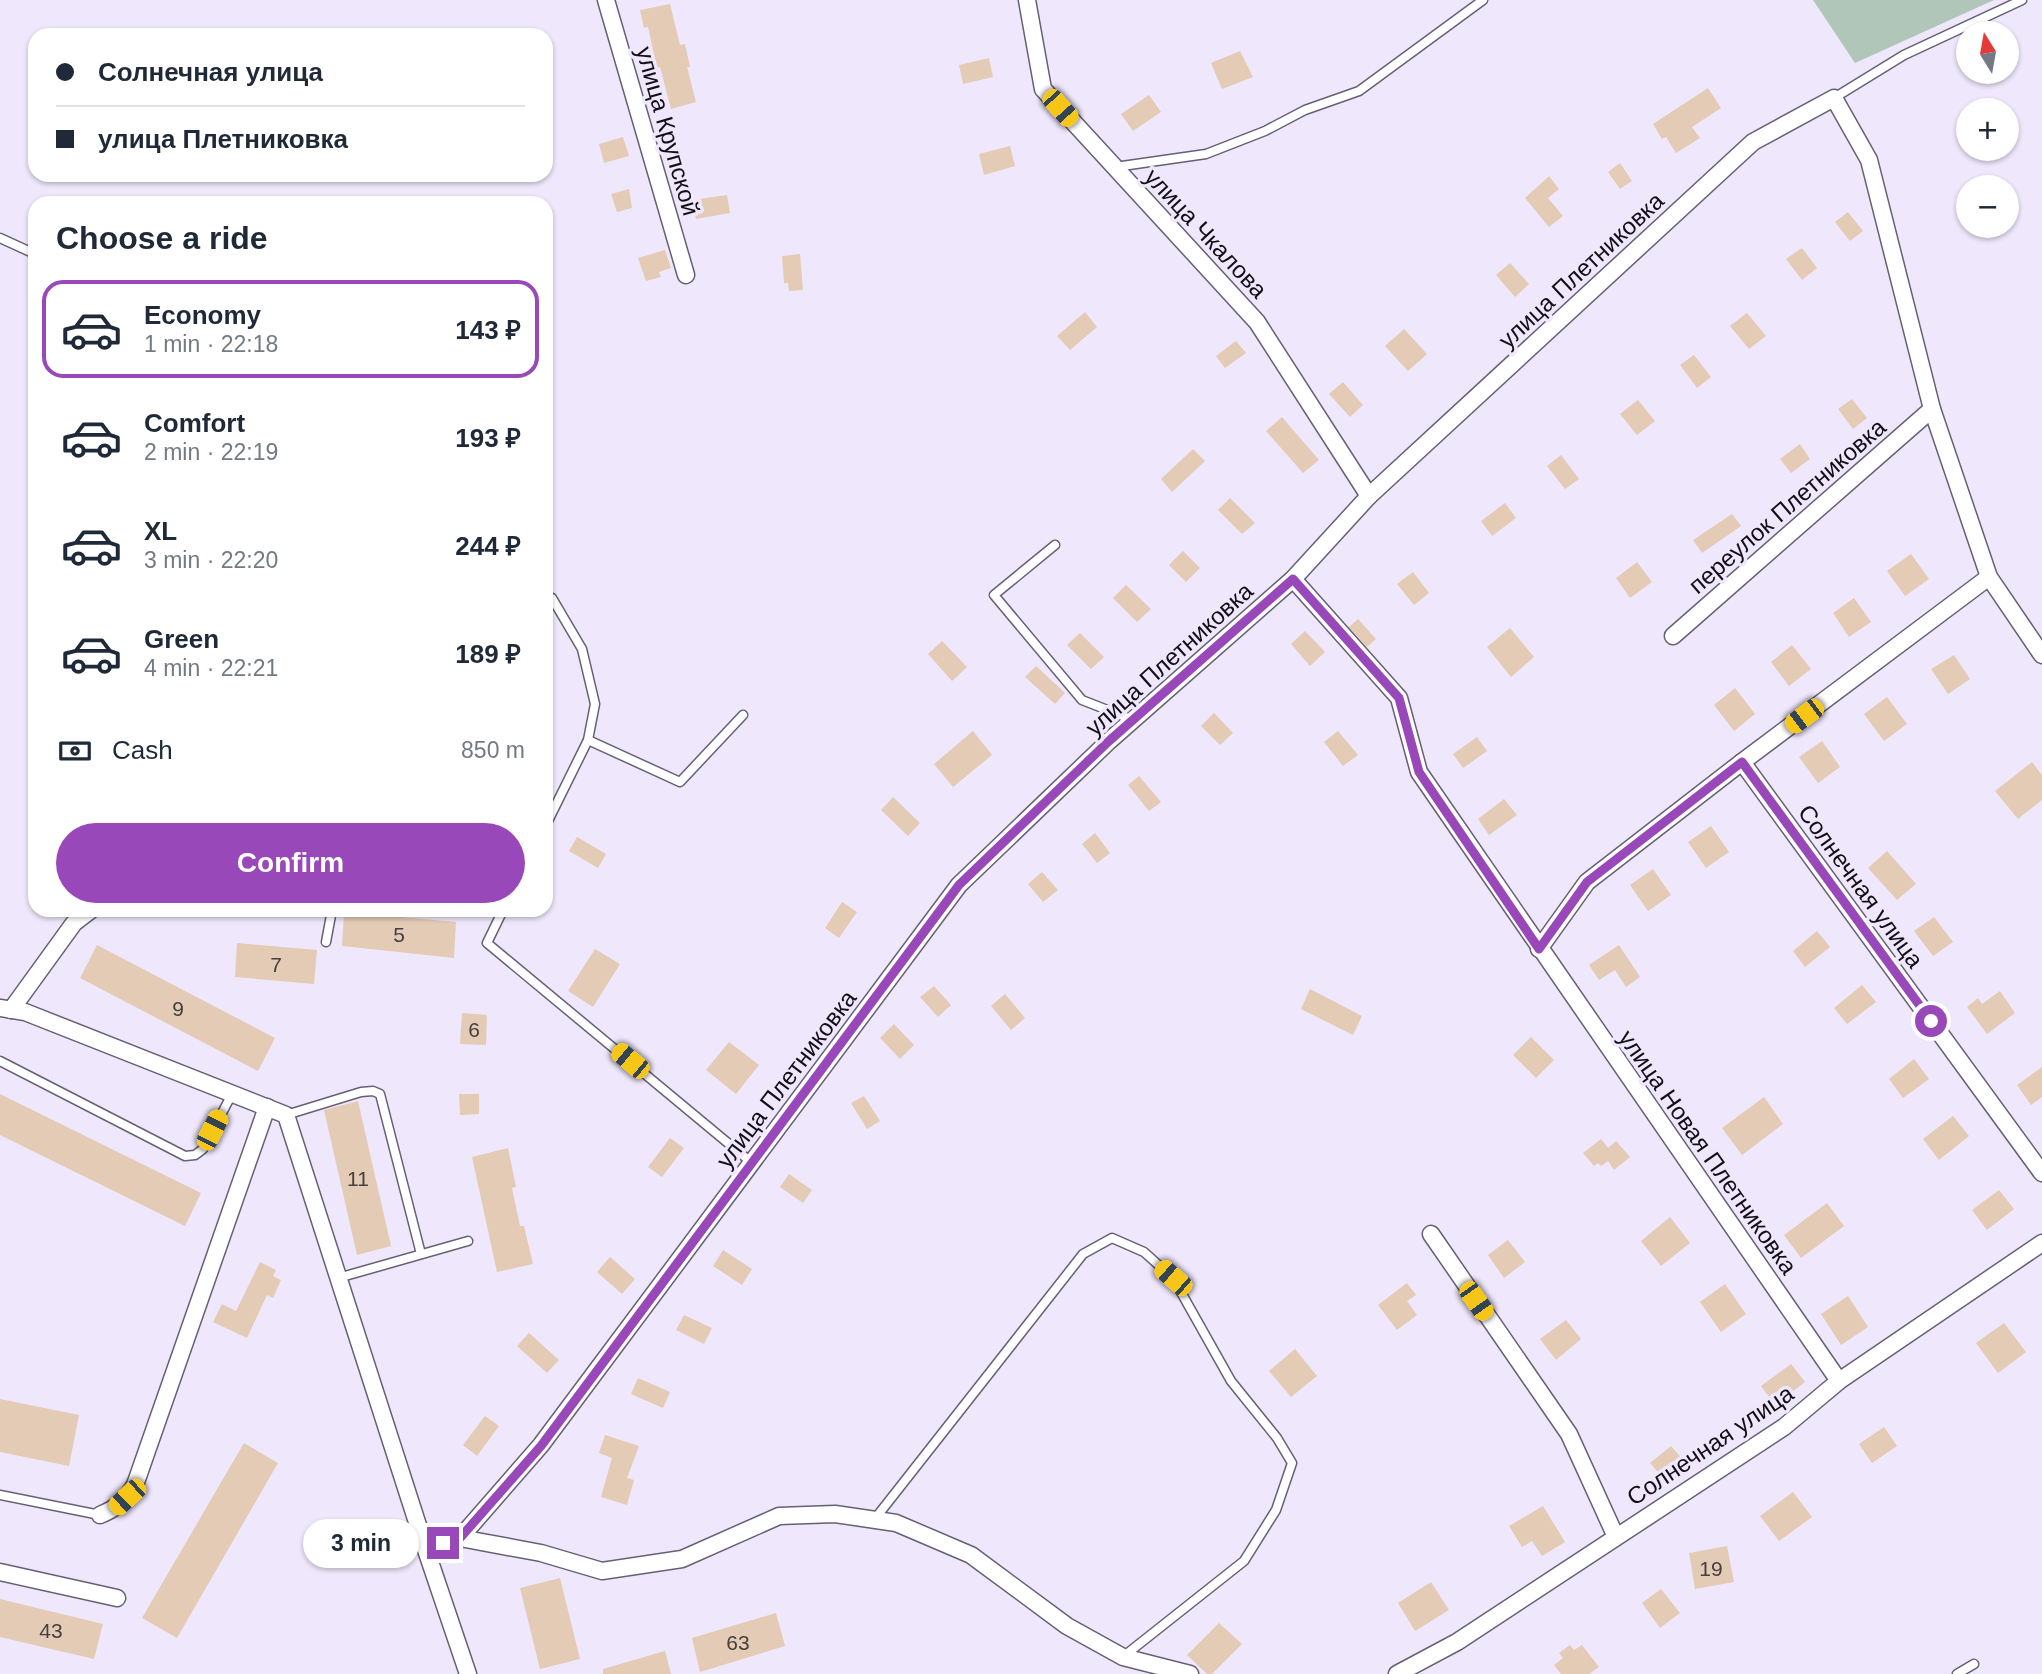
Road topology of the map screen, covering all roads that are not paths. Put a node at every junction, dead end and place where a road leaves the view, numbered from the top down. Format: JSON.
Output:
{"nodes":[{"id":1,"x":606,"y":0,"type":"edge"},
{"id":2,"x":1027,"y":0,"type":"edge"},
{"id":3,"x":1483,"y":0,"type":"edge"},
{"id":4,"x":2022,"y":0,"type":"edge"},
{"id":5,"x":1834,"y":98,"type":"junction"},
{"id":6,"x":1115,"y":167,"type":"junction"},
{"id":7,"x":0,"y":238,"type":"edge"},
{"id":8,"x":28,"y":251,"type":"edge"},
{"id":9,"x":686,"y":275,"type":"dead end"},
{"id":10,"x":1932,"y":409,"type":"junction"},
{"id":11,"x":1369,"y":496,"type":"junction"},
{"id":12,"x":1055,"y":545,"type":"dead end"},
{"id":13,"x":1989,"y":577,"type":"junction"},
{"id":14,"x":1293,"y":579,"type":"junction"},
{"id":15,"x":553,"y":600,"type":"edge"},
{"id":16,"x":1673,"y":636,"type":"dead end"},
{"id":17,"x":2042,"y":655,"type":"edge"},
{"id":18,"x":743,"y":715,"type":"dead end"},
{"id":19,"x":1133,"y":720,"type":"junction"},
{"id":20,"x":588,"y":740,"type":"junction"},
{"id":21,"x":1742,"y":762,"type":"junction"},
{"id":22,"x":553,"y":811,"type":"edge"},
{"id":23,"x":82,"y":917,"type":"edge"},
{"id":24,"x":331,"y":917,"type":"edge"},
{"id":25,"x":500,"y":917,"type":"edge"},
{"id":26,"x":326,"y":942,"type":"dead end"},
{"id":27,"x":1539,"y":949,"type":"junction"},
{"id":28,"x":6,"y":1009,"type":"edge"},
{"id":29,"x":0,"y":1061,"type":"edge"},
{"id":30,"x":232,"y":1094,"type":"junction"},
{"id":31,"x":267,"y":1107,"type":"junction"},
{"id":32,"x":286,"y":1115,"type":"junction"},
{"id":33,"x":752,"y":1163,"type":"junction"},
{"id":34,"x":2042,"y":1173,"type":"edge"},
{"id":35,"x":1430,"y":1234,"type":"dead end"},
{"id":36,"x":468,"y":1241,"type":"dead end"},
{"id":37,"x":2042,"y":1243,"type":"edge"},
{"id":38,"x":421,"y":1254,"type":"junction"},
{"id":39,"x":338,"y":1278,"type":"junction"},
{"id":40,"x":1839,"y":1381,"type":"junction"},
{"id":41,"x":0,"y":1495,"type":"edge"},
{"id":42,"x":100,"y":1516,"type":"joint"},
{"id":43,"x":874,"y":1520,"type":"junction"},
{"id":44,"x":1616,"y":1537,"type":"junction"},
{"id":45,"x":460,"y":1538,"type":"junction"},
{"id":46,"x":425,"y":1548,"type":"junction"},
{"id":47,"x":0,"y":1572,"type":"edge"},
{"id":48,"x":117,"y":1598,"type":"dead end"},
{"id":49,"x":1123,"y":1657,"type":"junction"},
{"id":50,"x":1974,"y":1664,"type":"dead end"},
{"id":51,"x":468,"y":1674,"type":"edge"},
{"id":52,"x":1190,"y":1674,"type":"edge"},
{"id":53,"x":1397,"y":1674,"type":"edge"},
{"id":54,"x":1957,"y":1674,"type":"edge"}],
"edges":[{"from":1,"to":9,"type":"street","name":"улица Крупской"},
{"from":2,"to":6,"type":"street","name":"улица Чкалова"},
{"from":3,"to":6,"type":"lane"},
{"from":4,"to":5,"type":"lane"},
{"from":5,"to":10,"type":"street"},
{"from":5,"to":11,"type":"street","name":"улица Плетниковка"},
{"from":6,"to":11,"type":"street","name":"улица Чкалова"},
{"from":7,"to":8,"type":"lane"},
{"from":10,"to":13,"type":"street"},
{"from":10,"to":16,"type":"street","name":"переулок Плетниковка"},
{"from":11,"to":14,"type":"street","name":"улица Плетниковка"},
{"from":12,"to":19,"type":"lane"},
{"from":13,"to":17,"type":"street"},
{"from":13,"to":21,"type":"street"},
{"from":14,"to":19,"type":"street","name":"улица Плетниковка"},
{"from":14,"to":27,"type":"street","name":"улица Новая Плетниковка"},
{"from":15,"to":20,"type":"lane"},
{"from":18,"to":20,"type":"lane"},
{"from":19,"to":33,"type":"street","name":"улица Плетниковка"},
{"from":20,"to":22,"type":"lane"},
{"from":21,"to":27,"type":"street"},
{"from":21,"to":34,"type":"street","name":"Солнечная улица"},
{"from":23,"to":28,"type":"street"},
{"from":24,"to":26,"type":"lane"},
{"from":25,"to":33,"type":"lane"},
{"from":27,"to":40,"type":"street","name":"улица Новая Плетниковка"},
{"from":28,"to":30,"type":"street"},
{"from":29,"to":30,"type":"lane"},
{"from":30,"to":31,"type":"street"},
{"from":31,"to":32,"type":"street"},
{"from":31,"to":42,"type":"street"},
{"from":32,"to":38,"type":"lane"},
{"from":32,"to":39,"type":"street"},
{"from":33,"to":45,"type":"street","name":"улица Плетниковка"},
{"from":35,"to":44,"type":"street"},
{"from":36,"to":38,"type":"lane"},
{"from":37,"to":40,"type":"street","name":"Солнечная улица"},
{"from":38,"to":39,"type":"lane"},
{"from":39,"to":46,"type":"street"},
{"from":40,"to":44,"type":"street","name":"Солнечная улица"},
{"from":41,"to":42,"type":"lane"},
{"from":43,"to":45,"type":"street"},
{"from":43,"to":49,"type":"street"},
{"from":43,"to":49,"type":"lane"},
{"from":44,"to":53,"type":"street","name":"Солнечная улица"},
{"from":45,"to":46,"type":"street"},
{"from":46,"to":51,"type":"street"},
{"from":47,"to":48,"type":"street"},
{"from":49,"to":52,"type":"street"},
{"from":50,"to":54,"type":"lane"}]}
